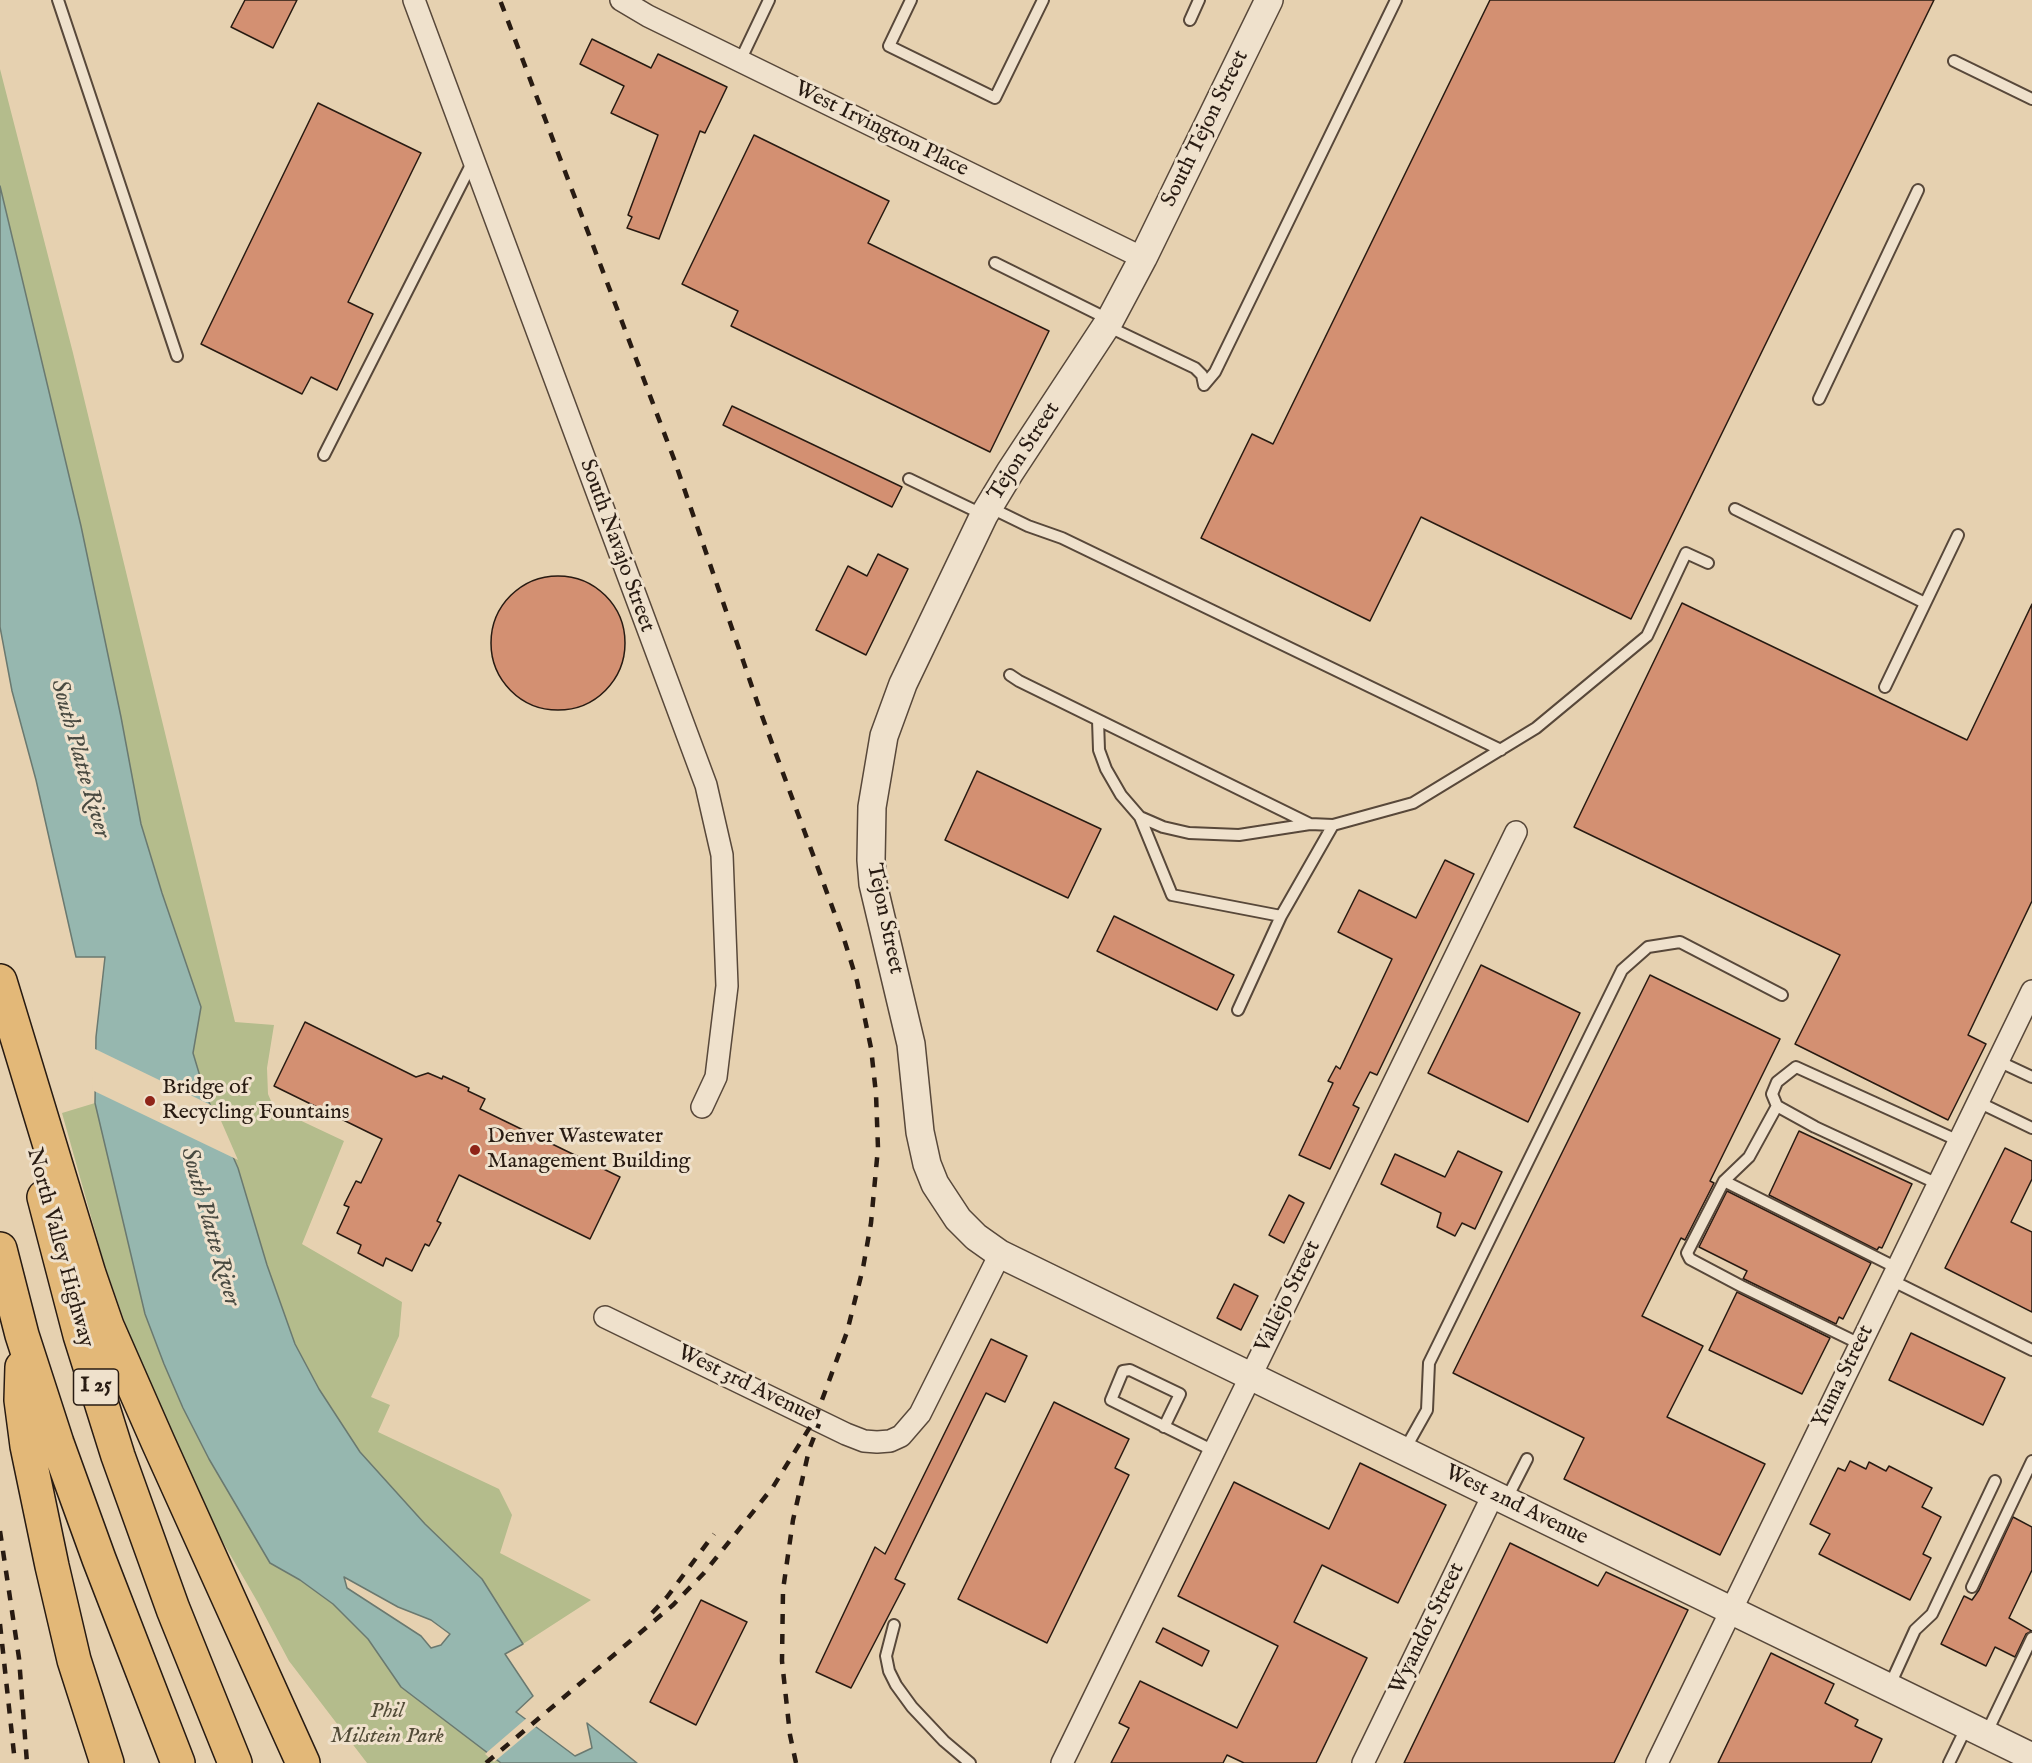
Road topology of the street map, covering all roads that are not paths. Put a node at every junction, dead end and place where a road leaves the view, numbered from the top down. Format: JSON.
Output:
{"nodes":[{"id":1,"x":58,"y":0,"type":"edge"},
{"id":2,"x":414,"y":0,"type":"edge"},
{"id":3,"x":621,"y":0,"type":"edge"},
{"id":4,"x":769,"y":0,"type":"edge"},
{"id":5,"x":911,"y":0,"type":"edge"},
{"id":6,"x":1042,"y":0,"type":"edge"},
{"id":7,"x":1199,"y":0,"type":"edge"},
{"id":8,"x":1269,"y":0,"type":"edge"},
{"id":9,"x":1396,"y":0,"type":"edge"},
{"id":10,"x":1190,"y":20,"type":"dead end"},
{"id":11,"x":740,"y":61,"type":"junction"},
{"id":12,"x":1954,"y":62,"type":"dead end"},
{"id":13,"x":2032,"y":99,"type":"edge"},
{"id":14,"x":473,"y":161,"type":"junction"},
{"id":15,"x":1918,"y":190,"type":"dead end"},
{"id":16,"x":1143,"y":258,"type":"junction"},
{"id":17,"x":995,"y":263,"type":"dead end"},
{"id":18,"x":1108,"y":323,"type":"junction"},
{"id":19,"x":177,"y":356,"type":"dead end"},
{"id":20,"x":1819,"y":399,"type":"dead end"},
{"id":21,"x":324,"y":455,"type":"dead end"},
{"id":22,"x":909,"y":479,"type":"dead end"},
{"id":23,"x":1735,"y":509,"type":"dead end"},
{"id":24,"x":986,"y":511,"type":"junction"},
{"id":25,"x":1958,"y":535,"type":"dead end"},
{"id":26,"x":1708,"y":563,"type":"dead end"},
{"id":27,"x":1925,"y":603,"type":"junction"},
{"id":28,"x":1010,"y":675,"type":"dead end"},
{"id":29,"x":1885,"y":687,"type":"dead end"},
{"id":30,"x":1098,"y":720,"type":"junction"},
{"id":31,"x":1501,"y":750,"type":"junction"},
{"id":32,"x":1140,"y":817,"type":"junction"},
{"id":33,"x":1310,"y":824,"type":"junction"},
{"id":34,"x":1333,"y":825,"type":"junction"},
{"id":35,"x":1516,"y":832,"type":"dead end"},
{"id":36,"x":1281,"y":916,"type":"junction"},
{"id":37,"x":0,"y":981,"type":"edge"},
{"id":38,"x":2032,"y":991,"type":"edge"},
{"id":39,"x":1782,"y":995,"type":"dead end"},
{"id":40,"x":0,"y":998,"type":"edge"},
{"id":41,"x":1238,"y":1010,"type":"dead end"},
{"id":42,"x":1998,"y":1061,"type":"junction"},
{"id":43,"x":2032,"y":1077,"type":"edge"},
{"id":44,"x":1978,"y":1102,"type":"junction"},
{"id":45,"x":1777,"y":1106,"type":"junction"},
{"id":46,"x":702,"y":1107,"type":"dead end"},
{"id":47,"x":2032,"y":1128,"type":"edge"},
{"id":48,"x":1959,"y":1141,"type":"junction"},
{"id":49,"x":1724,"y":1181,"type":"junction"},
{"id":50,"x":1938,"y":1184,"type":"junction"},
{"id":51,"x":0,"y":1249,"type":"edge"},
{"id":52,"x":1000,"y":1254,"type":"junction"},
{"id":53,"x":1894,"y":1274,"type":"junction"},
{"id":54,"x":605,"y":1317,"type":"dead end"},
{"id":55,"x":22,"y":1335,"type":"junction"},
{"id":56,"x":1860,"y":1344,"type":"junction"},
{"id":57,"x":2032,"y":1350,"type":"edge"},
{"id":58,"x":1250,"y":1377,"type":"junction"},
{"id":59,"x":1164,"y":1427,"type":"junction"},
{"id":60,"x":1214,"y":1451,"type":"junction"},
{"id":61,"x":1404,"y":1451,"type":"junction"},
{"id":62,"x":1527,"y":1459,"type":"dead end"},
{"id":63,"x":2032,"y":1461,"type":"edge"},
{"id":64,"x":1995,"y":1481,"type":"dead end"},
{"id":65,"x":1499,"y":1498,"type":"junction"},
{"id":66,"x":1972,"y":1587,"type":"dead end"},
{"id":67,"x":1730,"y":1610,"type":"junction"},
{"id":68,"x":894,"y":1624,"type":"dead end"},
{"id":69,"x":2032,"y":1638,"type":"edge"},
{"id":70,"x":1889,"y":1687,"type":"junction"},
{"id":71,"x":1977,"y":1730,"type":"junction"},
{"id":72,"x":2032,"y":1757,"type":"edge"},
{"id":73,"x":107,"y":1763,"type":"edge"},
{"id":74,"x":178,"y":1763,"type":"edge"},
{"id":75,"x":235,"y":1763,"type":"edge"},
{"id":76,"x":303,"y":1763,"type":"edge"},
{"id":77,"x":970,"y":1763,"type":"edge"},
{"id":78,"x":1062,"y":1763,"type":"edge"},
{"id":79,"x":1363,"y":1763,"type":"edge"},
{"id":80,"x":1657,"y":1763,"type":"edge"},
{"id":81,"x":1949,"y":1763,"type":"edge"}],
"edges":[{"from":1,"to":19,"type":"lane"},
{"from":2,"to":14,"type":"street","name":"South Navajo Street"},
{"from":3,"to":11,"type":"street","name":"West Irvington Place"},
{"from":4,"to":11,"type":"lane"},
{"from":5,"to":6,"type":"lane"},
{"from":7,"to":10,"type":"lane"},
{"from":8,"to":16,"type":"street","name":"South Tejon Street"},
{"from":9,"to":18,"type":"lane"},
{"from":11,"to":16,"type":"street","name":"West Irvington Place"},
{"from":12,"to":13,"type":"lane"},
{"from":14,"to":21,"type":"lane"},
{"from":14,"to":46,"type":"street","name":"South Navajo Street"},
{"from":15,"to":20,"type":"lane"},
{"from":16,"to":18,"type":"street","name":"Tejon Street"},
{"from":17,"to":18,"type":"lane"},
{"from":18,"to":24,"type":"street","name":"Tejon Street"},
{"from":22,"to":24,"type":"lane"},
{"from":23,"to":27,"type":"lane"},
{"from":24,"to":31,"type":"lane"},
{"from":24,"to":52,"type":"street","name":"Tejon Street"},
{"from":25,"to":27,"type":"lane"},
{"from":26,"to":31,"type":"lane"},
{"from":27,"to":29,"type":"lane"},
{"from":28,"to":30,"type":"lane"},
{"from":30,"to":32,"type":"lane"},
{"from":30,"to":33,"type":"lane"},
{"from":31,"to":34,"type":"lane"},
{"from":32,"to":33,"type":"lane"},
{"from":32,"to":36,"type":"lane"},
{"from":33,"to":34,"type":"lane"},
{"from":34,"to":36,"type":"lane"},
{"from":35,"to":58,"type":"street","name":"Vallejo Street"},
{"from":36,"to":41,"type":"lane"},
{"from":37,"to":76,"type":"highway"},
{"from":38,"to":42,"type":"street","name":"Yuma Street"},
{"from":39,"to":61,"type":"lane"},
{"from":40,"to":75,"type":"highway","name":"North Valley Highway","number":"I 25"},
{"from":42,"to":43,"type":"lane"},
{"from":42,"to":44,"type":"street","name":"Yuma Street"},
{"from":44,"to":47,"type":"lane"},
{"from":44,"to":48,"type":"street","name":"Yuma Street"},
{"from":45,"to":48,"type":"lane"},
{"from":45,"to":49,"type":"lane"},
{"from":45,"to":50,"type":"lane"},
{"from":48,"to":50,"type":"street","name":"Yuma Street"},
{"from":49,"to":53,"type":"lane"},
{"from":49,"to":56,"type":"lane"},
{"from":50,"to":53,"type":"street","name":"Yuma Street"},
{"from":51,"to":55,"type":"highway","number":"I 25"},
{"from":52,"to":54,"type":"street","name":"West 3rd Avenue"},
{"from":52,"to":58,"type":"street","name":"West 2nd Avenue"},
{"from":53,"to":56,"type":"street","name":"Yuma Street"},
{"from":53,"to":57,"type":"lane"},
{"from":55,"to":73,"type":"highway"},
{"from":55,"to":74,"type":"highway","number":"I 25"},
{"from":56,"to":67,"type":"street","name":"Yuma Street"},
{"from":58,"to":60,"type":"street","name":"Vallejo Street"},
{"from":58,"to":61,"type":"street","name":"West 2nd Avenue"},
{"from":59,"to":59,"type":"lane"},
{"from":59,"to":60,"type":"lane"},
{"from":60,"to":78,"type":"street","name":"Vallejo Street"},
{"from":61,"to":65,"type":"street","name":"West 2nd Avenue"},
{"from":62,"to":65,"type":"lane"},
{"from":63,"to":66,"type":"lane"},
{"from":64,"to":70,"type":"lane"},
{"from":65,"to":67,"type":"street","name":"West 2nd Avenue"},
{"from":65,"to":79,"type":"street","name":"Wyandot Street"},
{"from":67,"to":70,"type":"street","name":"West 2nd Avenue"},
{"from":67,"to":80,"type":"street","name":"Yuma Street"},
{"from":68,"to":77,"type":"lane"},
{"from":69,"to":71,"type":"lane"},
{"from":70,"to":71,"type":"street","name":"West 2nd Avenue"},
{"from":71,"to":72,"type":"street","name":"West 2nd Avenue"},
{"from":71,"to":81,"type":"lane"}]}
